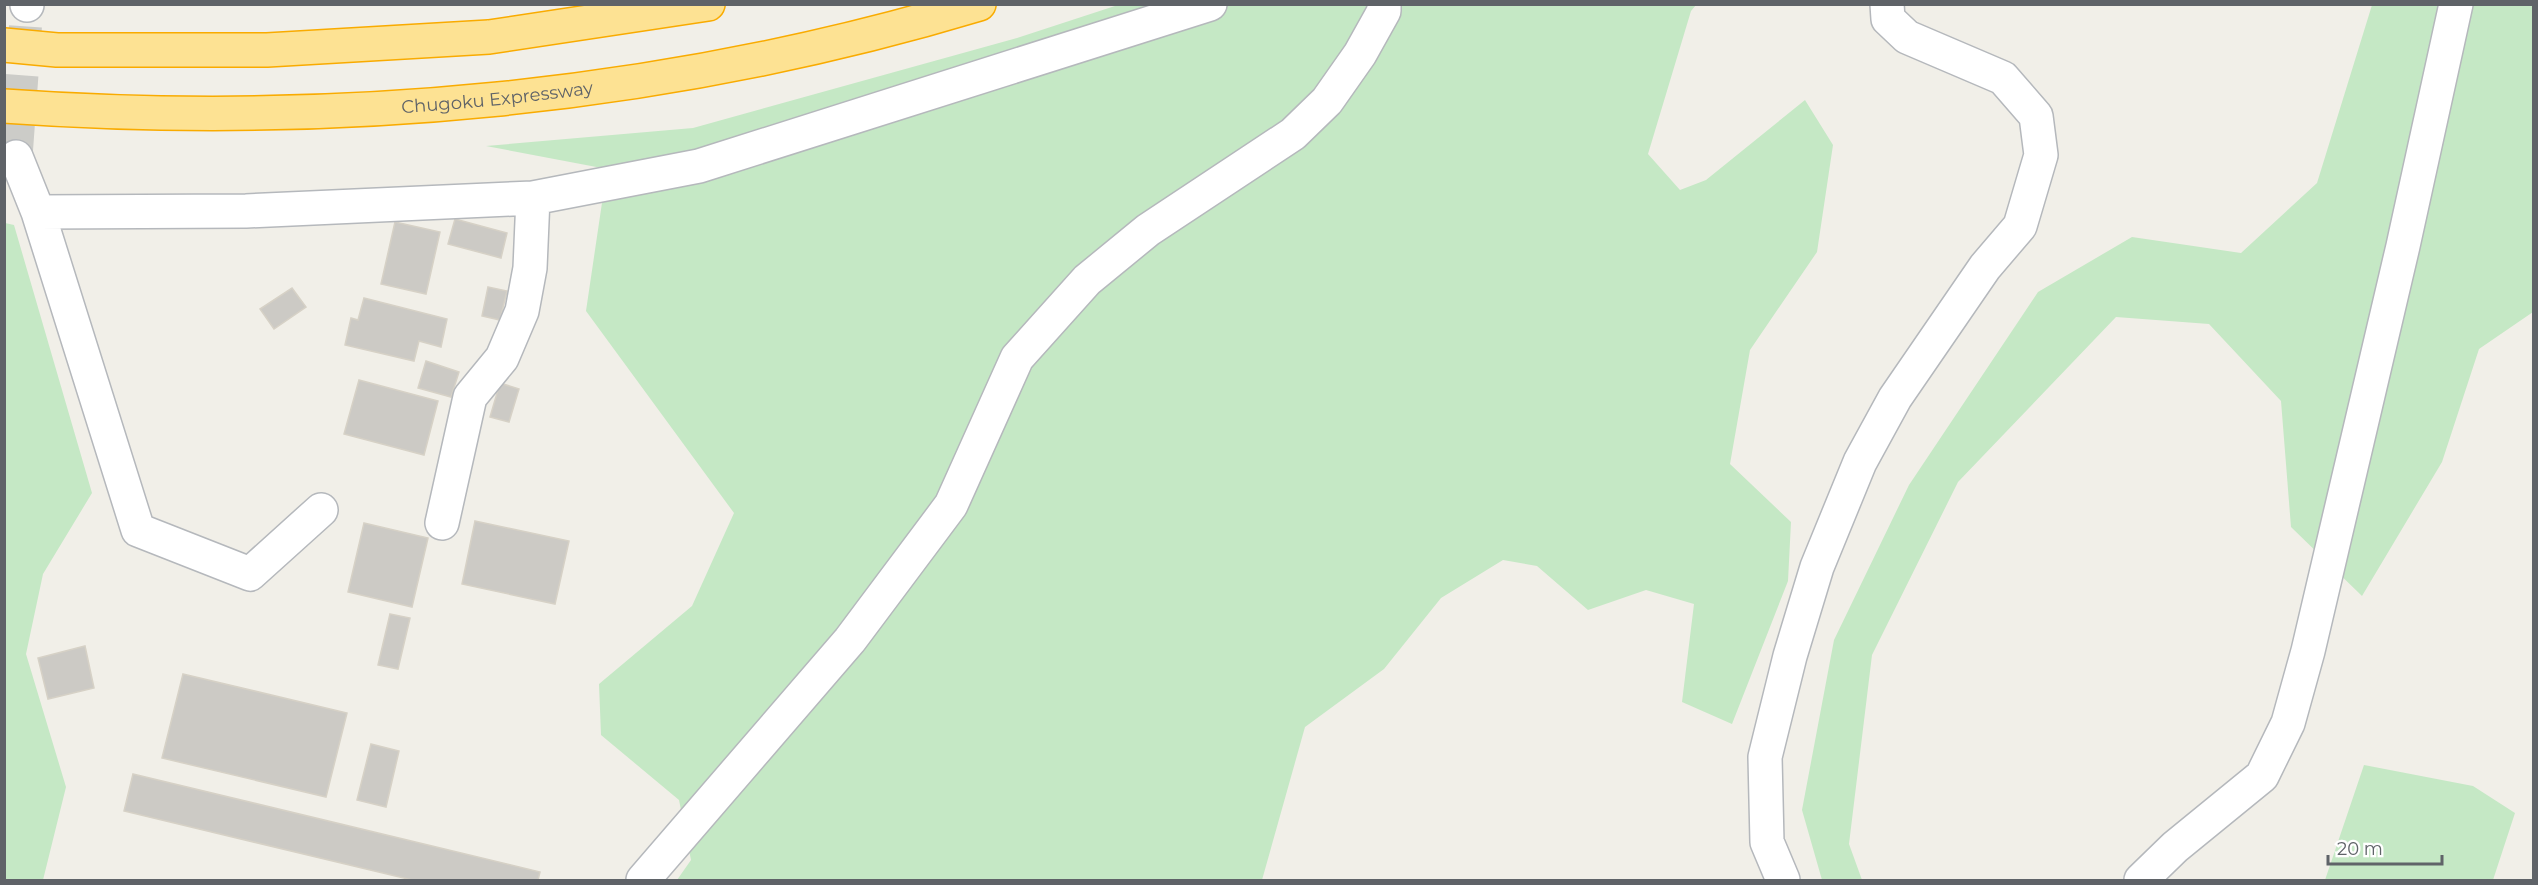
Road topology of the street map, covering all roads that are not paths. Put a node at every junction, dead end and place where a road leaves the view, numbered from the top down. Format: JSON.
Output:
{"nodes":[{"id":1,"x":708,"y":4,"type":"edge"},
{"id":2,"x":978,"y":4,"type":"edge"},
{"id":3,"x":1210,"y":4,"type":"edge"},
{"id":4,"x":1384,"y":4,"type":"edge"},
{"id":5,"x":1887,"y":4,"type":"edge"},
{"id":6,"x":2456,"y":4,"type":"edge"},
{"id":7,"x":4,"y":45,"type":"edge"},
{"id":8,"x":4,"y":106,"type":"edge"},
{"id":9,"x":16,"y":157,"type":"tunnel mouth"},
{"id":10,"x":533,"y":198,"type":"junction"},
{"id":11,"x":38,"y":212,"type":"junction"},
{"id":12,"x":321,"y":510,"type":"dead end"},
{"id":13,"x":442,"y":523,"type":"dead end"},
{"id":14,"x":643,"y":880,"type":"edge"},
{"id":15,"x":1783,"y":880,"type":"edge"},
{"id":16,"x":2140,"y":880,"type":"edge"}],
"edges":[{"from":1,"to":7,"type":"highway"},
{"from":2,"to":8,"type":"highway","name":"Chugoku Expressway"},
{"from":3,"to":10,"type":"street"},
{"from":4,"to":14,"type":"street"},
{"from":5,"to":15,"type":"street"},
{"from":6,"to":16,"type":"street"},
{"from":9,"to":11,"type":"street"},
{"from":10,"to":11,"type":"street"},
{"from":10,"to":13,"type":"street"},
{"from":11,"to":12,"type":"street"}]}
